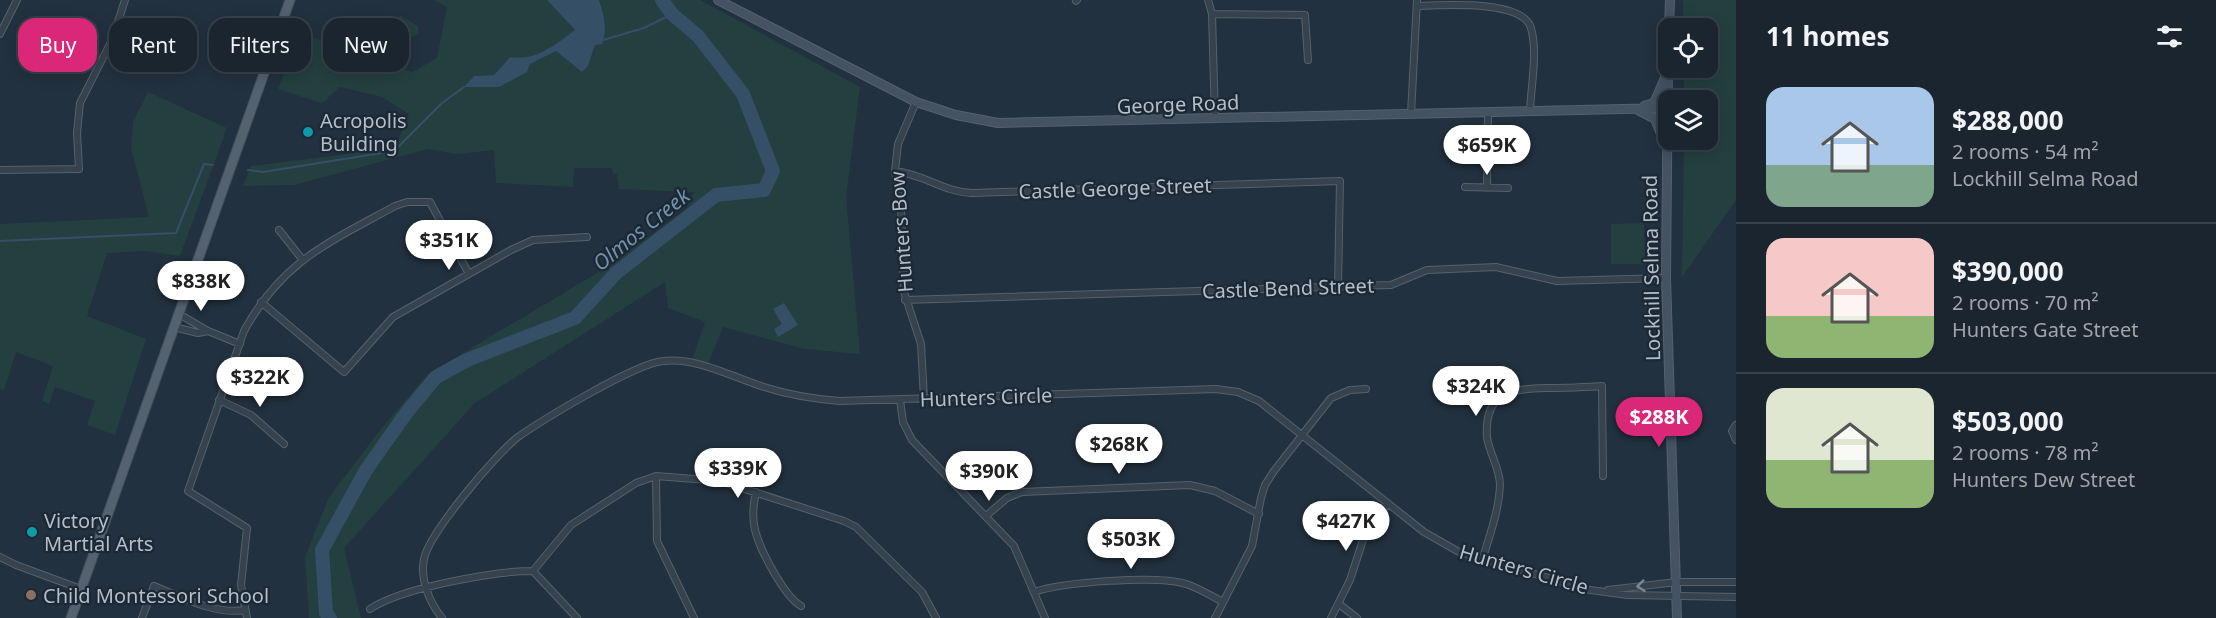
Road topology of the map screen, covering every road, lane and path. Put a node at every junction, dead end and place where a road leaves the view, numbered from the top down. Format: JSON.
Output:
{"nodes":[{"id":1,"x":17,"y":0,"type":"edge"},
{"id":2,"x":125,"y":0,"type":"edge"},
{"id":3,"x":290,"y":0,"type":"edge"},
{"id":4,"x":718,"y":0,"type":"edge"},
{"id":5,"x":1208,"y":0,"type":"edge"},
{"id":6,"x":1670,"y":0,"type":"edge"},
{"id":7,"x":1417,"y":3,"type":"edge"},
{"id":8,"x":1212,"y":14,"type":"junction"},
{"id":9,"x":1669,"y":18,"type":"edge"},
{"id":10,"x":0,"y":34,"type":"edge"},
{"id":11,"x":1308,"y":60,"type":"dead end"},
{"id":12,"x":1665,"y":78,"type":"edge"},
{"id":13,"x":916,"y":102,"type":"junction"},
{"id":14,"x":1635,"y":108,"type":"junction"},
{"id":15,"x":1658,"y":108,"type":"edge"},
{"id":16,"x":1530,"y":111,"type":"junction"},
{"id":17,"x":1488,"y":112,"type":"junction"},
{"id":18,"x":1411,"y":114,"type":"junction"},
{"id":19,"x":1215,"y":119,"type":"junction"},
{"id":20,"x":1666,"y":150,"type":"edge"},
{"id":21,"x":1666,"y":154,"type":"junction"},
{"id":22,"x":0,"y":170,"type":"edge"},
{"id":23,"x":895,"y":171,"type":"junction"},
{"id":24,"x":1465,"y":188,"type":"dead end"},
{"id":25,"x":1487,"y":188,"type":"junction"},
{"id":26,"x":1508,"y":188,"type":"dead end"},
{"id":27,"x":279,"y":230,"type":"dead end"},
{"id":28,"x":587,"y":237,"type":"dead end"},
{"id":29,"x":302,"y":259,"type":"junction"},
{"id":30,"x":469,"y":274,"type":"junction"},
{"id":31,"x":1666,"y":278,"type":"junction"},
{"id":32,"x":1338,"y":287,"type":"junction"},
{"id":33,"x":905,"y":300,"type":"junction"},
{"id":34,"x":261,"y":302,"type":"junction"},
{"id":35,"x":179,"y":314,"type":"junction"},
{"id":36,"x":174,"y":327,"type":"junction"},
{"id":37,"x":208,"y":331,"type":"junction"},
{"id":38,"x":240,"y":344,"type":"junction"},
{"id":39,"x":1366,"y":389,"type":"dead end"},
{"id":40,"x":924,"y":399,"type":"junction"},
{"id":41,"x":219,"y":400,"type":"junction"},
{"id":42,"x":900,"y":400,"type":"junction"},
{"id":43,"x":1736,"y":425,"type":"edge"},
{"id":44,"x":1302,"y":435,"type":"junction"},
{"id":45,"x":1736,"y":440,"type":"edge"},
{"id":46,"x":284,"y":444,"type":"dead end"},
{"id":47,"x":656,"y":476,"type":"junction"},
{"id":48,"x":1604,"y":476,"type":"dead end"},
{"id":49,"x":756,"y":492,"type":"junction"},
{"id":50,"x":1388,"y":503,"type":"junction"},
{"id":51,"x":1259,"y":514,"type":"junction"},
{"id":52,"x":986,"y":516,"type":"junction"},
{"id":53,"x":0,"y":557,"type":"edge"},
{"id":54,"x":1482,"y":561,"type":"junction"},
{"id":55,"x":533,"y":571,"type":"junction"},
{"id":56,"x":1677,"y":582,"type":"junction"},
{"id":57,"x":1736,"y":582,"type":"edge"},
{"id":58,"x":426,"y":588,"type":"junction"},
{"id":59,"x":81,"y":589,"type":"junction"},
{"id":60,"x":1605,"y":591,"type":"junction"},
{"id":61,"x":1035,"y":592,"type":"junction"},
{"id":62,"x":1677,"y":596,"type":"junction"},
{"id":63,"x":1736,"y":597,"type":"edge"},
{"id":64,"x":1223,"y":602,"type":"junction"},
{"id":65,"x":1339,"y":604,"type":"junction"},
{"id":66,"x":801,"y":606,"type":"dead end"},
{"id":67,"x":370,"y":609,"type":"dead end"},
{"id":68,"x":244,"y":610,"type":"junction"},
{"id":69,"x":71,"y":618,"type":"edge"},
{"id":70,"x":142,"y":618,"type":"edge"},
{"id":71,"x":247,"y":618,"type":"edge"},
{"id":72,"x":441,"y":618,"type":"edge"},
{"id":73,"x":577,"y":618,"type":"edge"},
{"id":74,"x":694,"y":618,"type":"edge"},
{"id":75,"x":936,"y":618,"type":"edge"},
{"id":76,"x":1045,"y":618,"type":"edge"},
{"id":77,"x":1215,"y":618,"type":"edge"},
{"id":78,"x":1331,"y":618,"type":"edge"},
{"id":79,"x":1357,"y":618,"type":"edge"},
{"id":80,"x":1677,"y":618,"type":"edge"}],
"edges":[{"from":1,"to":10,"type":"street"},
{"from":2,"to":22,"type":"street"},
{"from":3,"to":35,"type":"main road"},
{"from":4,"to":13,"type":"street","name":"George Road"},
{"from":5,"to":8,"type":"street"},
{"from":6,"to":9,"type":"street"},
{"from":7,"to":16,"type":"street"},
{"from":7,"to":18,"type":"street"},
{"from":8,"to":11,"type":"street"},
{"from":8,"to":19,"type":"street"},
{"from":12,"to":14,"type":"street"},
{"from":13,"to":19,"type":"street","name":"George Road"},
{"from":13,"to":23,"type":"street","name":"Hunters Bow"},
{"from":14,"to":15,"type":"street","name":"George Road"},
{"from":14,"to":16,"type":"street","name":"George Road"},
{"from":14,"to":21,"type":"street"},
{"from":16,"to":17,"type":"street","name":"George Road"},
{"from":17,"to":18,"type":"street","name":"George Road"},
{"from":17,"to":25,"type":"street"},
{"from":18,"to":19,"type":"street","name":"George Road"},
{"from":20,"to":21,"type":"street","name":"Lockhill Selma Road"},
{"from":21,"to":31,"type":"street","name":"Lockhill Selma Road"},
{"from":23,"to":32,"type":"street","name":"Castle George Street"},
{"from":23,"to":33,"type":"street","name":"Hunters Bow"},
{"from":24,"to":25,"type":"street"},
{"from":25,"to":26,"type":"street"},
{"from":27,"to":29,"type":"street"},
{"from":28,"to":30,"type":"street"},
{"from":29,"to":30,"type":"street"},
{"from":29,"to":34,"type":"street"},
{"from":30,"to":34,"type":"street"},
{"from":31,"to":32,"type":"street","name":"Castle Bend Street"},
{"from":31,"to":56,"type":"street","name":"Lockhill Selma Road"},
{"from":32,"to":33,"type":"street","name":"Castle Bend Street"},
{"from":33,"to":40,"type":"street","name":"Hunters Bow"},
{"from":34,"to":38,"type":"street"},
{"from":35,"to":36,"type":"main road"},
{"from":35,"to":37,"type":"street"},
{"from":36,"to":37,"type":"street"},
{"from":36,"to":59,"type":"main road"},
{"from":37,"to":38,"type":"street"},
{"from":38,"to":41,"type":"street"},
{"from":39,"to":44,"type":"street"},
{"from":40,"to":42,"type":"street","name":"Hunters Circle"},
{"from":40,"to":44,"type":"street","name":"Hunters Circle"},
{"from":41,"to":46,"type":"street"},
{"from":41,"to":68,"type":"street"},
{"from":42,"to":52,"type":"street"},
{"from":42,"to":58,"type":"street","name":"Hunters Circle"},
{"from":43,"to":45,"type":"street"},
{"from":44,"to":50,"type":"street","name":"Hunters Circle"},
{"from":44,"to":51,"type":"street"},
{"from":47,"to":49,"type":"street"},
{"from":47,"to":55,"type":"street"},
{"from":47,"to":74,"type":"street"},
{"from":48,"to":54,"type":"street"},
{"from":49,"to":66,"type":"street"},
{"from":49,"to":75,"type":"street"},
{"from":50,"to":54,"type":"street","name":"Hunters Circle"},
{"from":50,"to":65,"type":"street"},
{"from":51,"to":52,"type":"street"},
{"from":51,"to":64,"type":"street"},
{"from":52,"to":61,"type":"street"},
{"from":53,"to":59,"type":"street"},
{"from":54,"to":60,"type":"street","name":"Hunters Circle"},
{"from":55,"to":58,"type":"street"},
{"from":55,"to":73,"type":"street"},
{"from":56,"to":57,"type":"street","name":"Hunters Circle"},
{"from":56,"to":60,"type":"street","name":"Hunters Circle","one_way":true},
{"from":56,"to":62,"type":"street","name":"Lockhill Selma Road"},
{"from":58,"to":67,"type":"street"},
{"from":58,"to":72,"type":"street"},
{"from":59,"to":69,"type":"main road"},
{"from":60,"to":62,"type":"street","name":"Hunters Circle"},
{"from":61,"to":64,"type":"street"},
{"from":61,"to":76,"type":"street"},
{"from":62,"to":63,"type":"street","name":"Hunters Circle"},
{"from":62,"to":80,"type":"street","name":"Lockhill Selma Road"},
{"from":64,"to":77,"type":"street"},
{"from":65,"to":78,"type":"street"},
{"from":65,"to":79,"type":"street"},
{"from":68,"to":70,"type":"street"},
{"from":68,"to":71,"type":"street"}]}
